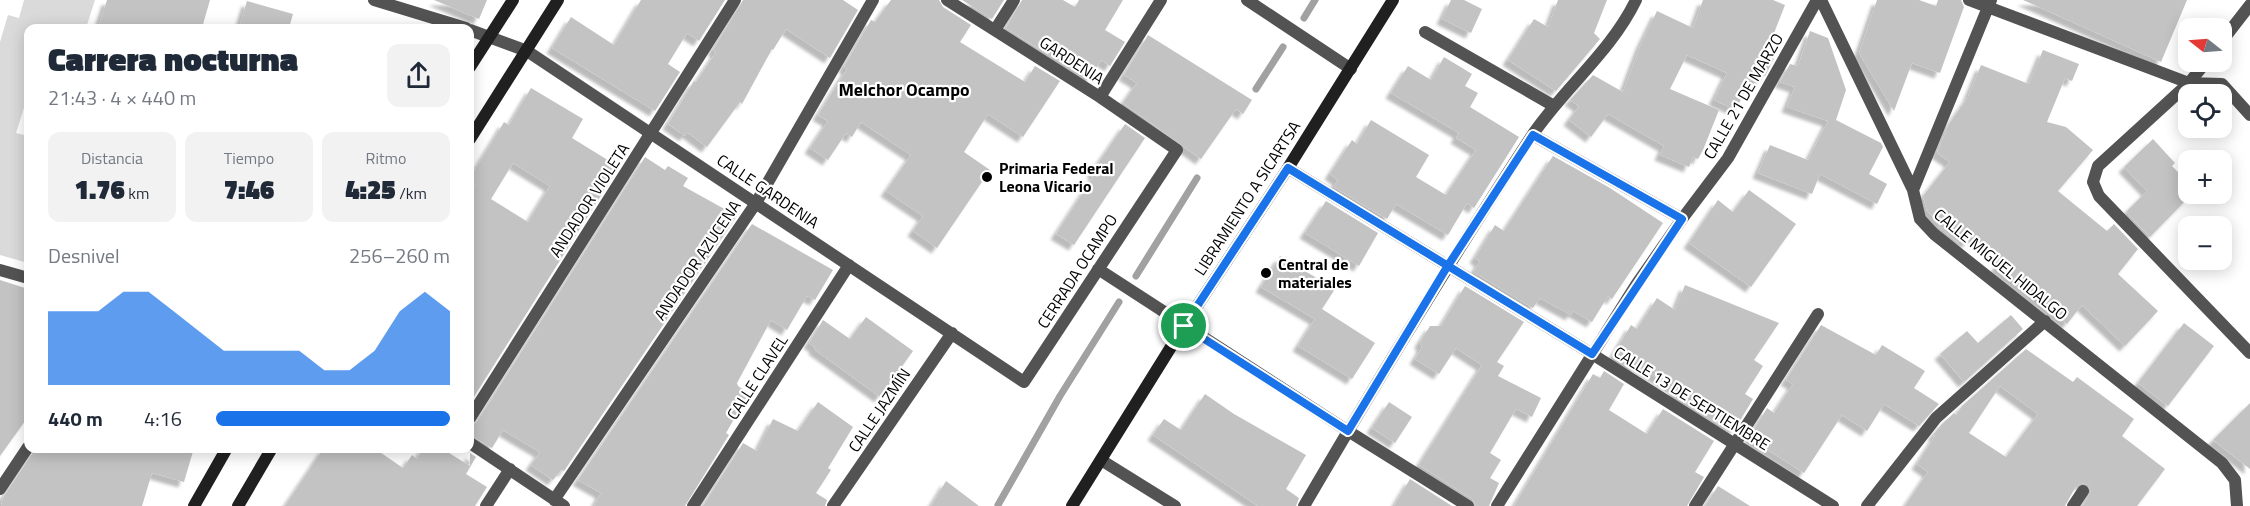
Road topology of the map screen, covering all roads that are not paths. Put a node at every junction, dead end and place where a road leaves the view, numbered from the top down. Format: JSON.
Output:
{"nodes":[{"id":1,"x":374,"y":0,"type":"edge"},
{"id":2,"x":513,"y":0,"type":"edge"},
{"id":3,"x":558,"y":0,"type":"edge"},
{"id":4,"x":735,"y":0,"type":"edge"},
{"id":5,"x":873,"y":0,"type":"edge"},
{"id":6,"x":947,"y":0,"type":"edge"},
{"id":7,"x":1014,"y":0,"type":"edge"},
{"id":8,"x":1161,"y":0,"type":"edge"},
{"id":9,"x":1246,"y":0,"type":"edge"},
{"id":10,"x":1393,"y":0,"type":"edge"},
{"id":11,"x":1636,"y":0,"type":"edge"},
{"id":12,"x":1819,"y":0,"type":"edge"},
{"id":13,"x":1969,"y":0,"type":"edge"},
{"id":14,"x":1989,"y":4,"type":"edge"},
{"id":15,"x":2250,"y":5,"type":"edge"},
{"id":16,"x":452,"y":24,"type":"edge"},
{"id":17,"x":2232,"y":28,"type":"edge"},
{"id":18,"x":995,"y":30,"type":"junction"},
{"id":19,"x":474,"y":31,"type":"edge"},
{"id":20,"x":1425,"y":32,"type":"dead end"},
{"id":21,"x":490,"y":36,"type":"junction"},
{"id":22,"x":527,"y":51,"type":"junction"},
{"id":23,"x":474,"y":61,"type":"edge"},
{"id":24,"x":1351,"y":69,"type":"junction"},
{"id":25,"x":2197,"y":72,"type":"edge"},
{"id":26,"x":2188,"y":83,"type":"junction"},
{"id":27,"x":1100,"y":97,"type":"junction"},
{"id":28,"x":1554,"y":106,"type":"junction"},
{"id":29,"x":2250,"y":116,"type":"edge"},
{"id":30,"x":474,"y":133,"type":"edge"},
{"id":31,"x":652,"y":133,"type":"junction"},
{"id":32,"x":1533,"y":135,"type":"junction"},
{"id":33,"x":1177,"y":150,"type":"joint"},
{"id":34,"x":1288,"y":168,"type":"junction"},
{"id":35,"x":1913,"y":190,"type":"junction"},
{"id":36,"x":756,"y":203,"type":"junction"},
{"id":37,"x":1682,"y":219,"type":"junction"},
{"id":38,"x":849,"y":265,"type":"junction"},
{"id":39,"x":1447,"y":267,"type":"junction"},
{"id":40,"x":1098,"y":269,"type":"junction"},
{"id":41,"x":0,"y":270,"type":"edge"},
{"id":42,"x":24,"y":277,"type":"edge"},
{"id":43,"x":1818,"y":314,"type":"dead end"},
{"id":44,"x":2045,"y":321,"type":"junction"},
{"id":45,"x":1184,"y":326,"type":"junction"},
{"id":46,"x":952,"y":333,"type":"junction"},
{"id":47,"x":2250,"y":353,"type":"edge"},
{"id":48,"x":1592,"y":354,"type":"junction"},
{"id":49,"x":1024,"y":382,"type":"joint"},
{"id":50,"x":474,"y":412,"type":"edge"},
{"id":51,"x":1348,"y":431,"type":"junction"},
{"id":52,"x":1734,"y":445,"type":"junction"},
{"id":53,"x":474,"y":446,"type":"edge"},
{"id":54,"x":24,"y":453,"type":"edge"},
{"id":55,"x":224,"y":453,"type":"edge"},
{"id":56,"x":269,"y":453,"type":"edge"},
{"id":57,"x":1101,"y":460,"type":"junction"},
{"id":58,"x":510,"y":469,"type":"junction"},
{"id":59,"x":0,"y":489,"type":"edge"},
{"id":60,"x":2083,"y":491,"type":"dead end"},
{"id":61,"x":559,"y":503,"type":"edge"},
{"id":62,"x":194,"y":506,"type":"edge"},
{"id":63,"x":238,"y":506,"type":"edge"},
{"id":64,"x":486,"y":506,"type":"edge"},
{"id":65,"x":693,"y":506,"type":"edge"},
{"id":66,"x":833,"y":506,"type":"edge"},
{"id":67,"x":1072,"y":506,"type":"edge"},
{"id":68,"x":1175,"y":506,"type":"edge"},
{"id":69,"x":1304,"y":506,"type":"edge"},
{"id":70,"x":1468,"y":506,"type":"edge"},
{"id":71,"x":1497,"y":506,"type":"edge"},
{"id":72,"x":1695,"y":506,"type":"edge"},
{"id":73,"x":1833,"y":506,"type":"edge"},
{"id":74,"x":1867,"y":506,"type":"edge"},
{"id":75,"x":2073,"y":506,"type":"edge"},
{"id":76,"x":2237,"y":506,"type":"edge"}],
"edges":[{"from":1,"to":16,"type":"street","name":"CALLE GARDENIA"},
{"from":2,"to":21,"type":"main road"},
{"from":3,"to":22,"type":"main road"},
{"from":4,"to":31,"type":"street","name":"ANDADOR VIOLETA"},
{"from":5,"to":36,"type":"street","name":"ANDADOR AZUCENA"},
{"from":6,"to":18,"type":"street","name":"GARDENIA"},
{"from":7,"to":18,"type":"street"},
{"from":8,"to":27,"type":"street"},
{"from":9,"to":24,"type":"street"},
{"from":10,"to":24,"type":"main road","name":"LIBRAMIENTO A SICARTSA"},
{"from":11,"to":28,"type":"street"},
{"from":12,"to":35,"type":"street","name":"CALLE MIGUEL HIDALGO"},
{"from":12,"to":37,"type":"street","name":"CALLE 21 DE MARZO"},
{"from":13,"to":14,"type":"street"},
{"from":14,"to":26,"type":"street"},
{"from":14,"to":35,"type":"street"},
{"from":15,"to":17,"type":"street"},
{"from":18,"to":27,"type":"street","name":"GARDENIA"},
{"from":19,"to":21,"type":"street","name":"CALLE GARDENIA"},
{"from":20,"to":28,"type":"street"},
{"from":21,"to":22,"type":"street","name":"CALLE GARDENIA"},
{"from":21,"to":23,"type":"main road"},
{"from":22,"to":30,"type":"main road"},
{"from":22,"to":31,"type":"street","name":"CALLE GARDENIA"},
{"from":24,"to":34,"type":"main road","name":"LIBRAMIENTO A SICARTSA"},
{"from":25,"to":26,"type":"street"},
{"from":26,"to":29,"type":"street"},
{"from":26,"to":47,"type":"street"},
{"from":27,"to":33,"type":"street","name":"GARDENIA"},
{"from":28,"to":32,"type":"street"},
{"from":31,"to":36,"type":"street","name":"CALLE GARDENIA"},
{"from":31,"to":50,"type":"street","name":"ANDADOR VIOLETA"},
{"from":32,"to":37,"type":"street"},
{"from":32,"to":39,"type":"street"},
{"from":33,"to":40,"type":"street","name":"CERRADA OCAMPO"},
{"from":34,"to":39,"type":"street","name":"CALLE 13 DE SEPTIEMBRE"},
{"from":34,"to":45,"type":"main road","name":"LIBRAMIENTO A SICARTSA"},
{"from":35,"to":44,"type":"street","name":"CALLE MIGUEL HIDALGO"},
{"from":36,"to":38,"type":"street","name":"CALLE GARDENIA"},
{"from":36,"to":61,"type":"street","name":"ANDADOR AZUCENA"},
{"from":37,"to":48,"type":"street","name":"CALLE 21 DE MARZO"},
{"from":38,"to":46,"type":"street","name":"CALLE GARDENIA"},
{"from":38,"to":65,"type":"street","name":"CALLE CLAVEL"},
{"from":39,"to":48,"type":"street","name":"CALLE 13 DE SEPTIEMBRE"},
{"from":39,"to":51,"type":"street"},
{"from":40,"to":45,"type":"street"},
{"from":40,"to":49,"type":"street","name":"CERRADA OCAMPO"},
{"from":41,"to":42,"type":"street"},
{"from":43,"to":52,"type":"street"},
{"from":44,"to":74,"type":"street"},
{"from":44,"to":76,"type":"street","name":"CALLE MIGUEL HIDALGO"},
{"from":45,"to":51,"type":"street"},
{"from":45,"to":57,"type":"main road","name":"LIBRAMIENTO A SICARTSA"},
{"from":46,"to":49,"type":"street","name":"CALLE GARDENIA"},
{"from":46,"to":66,"type":"street","name":"CALLE JAZMÍN"},
{"from":48,"to":52,"type":"street","name":"CALLE 13 DE SEPTIEMBRE"},
{"from":48,"to":71,"type":"street","name":"CALLE 21 DE MARZO"},
{"from":51,"to":69,"type":"street"},
{"from":51,"to":70,"type":"street"},
{"from":52,"to":72,"type":"street"},
{"from":52,"to":73,"type":"street","name":"CALLE 13 DE SEPTIEMBRE"},
{"from":53,"to":58,"type":"street"},
{"from":54,"to":59,"type":"street"},
{"from":55,"to":62,"type":"main road"},
{"from":56,"to":63,"type":"main road"},
{"from":57,"to":67,"type":"main road","name":"LIBRAMIENTO A SICARTSA"},
{"from":57,"to":68,"type":"street"},
{"from":58,"to":61,"type":"street"},
{"from":58,"to":64,"type":"street"},
{"from":60,"to":75,"type":"street"}]}
